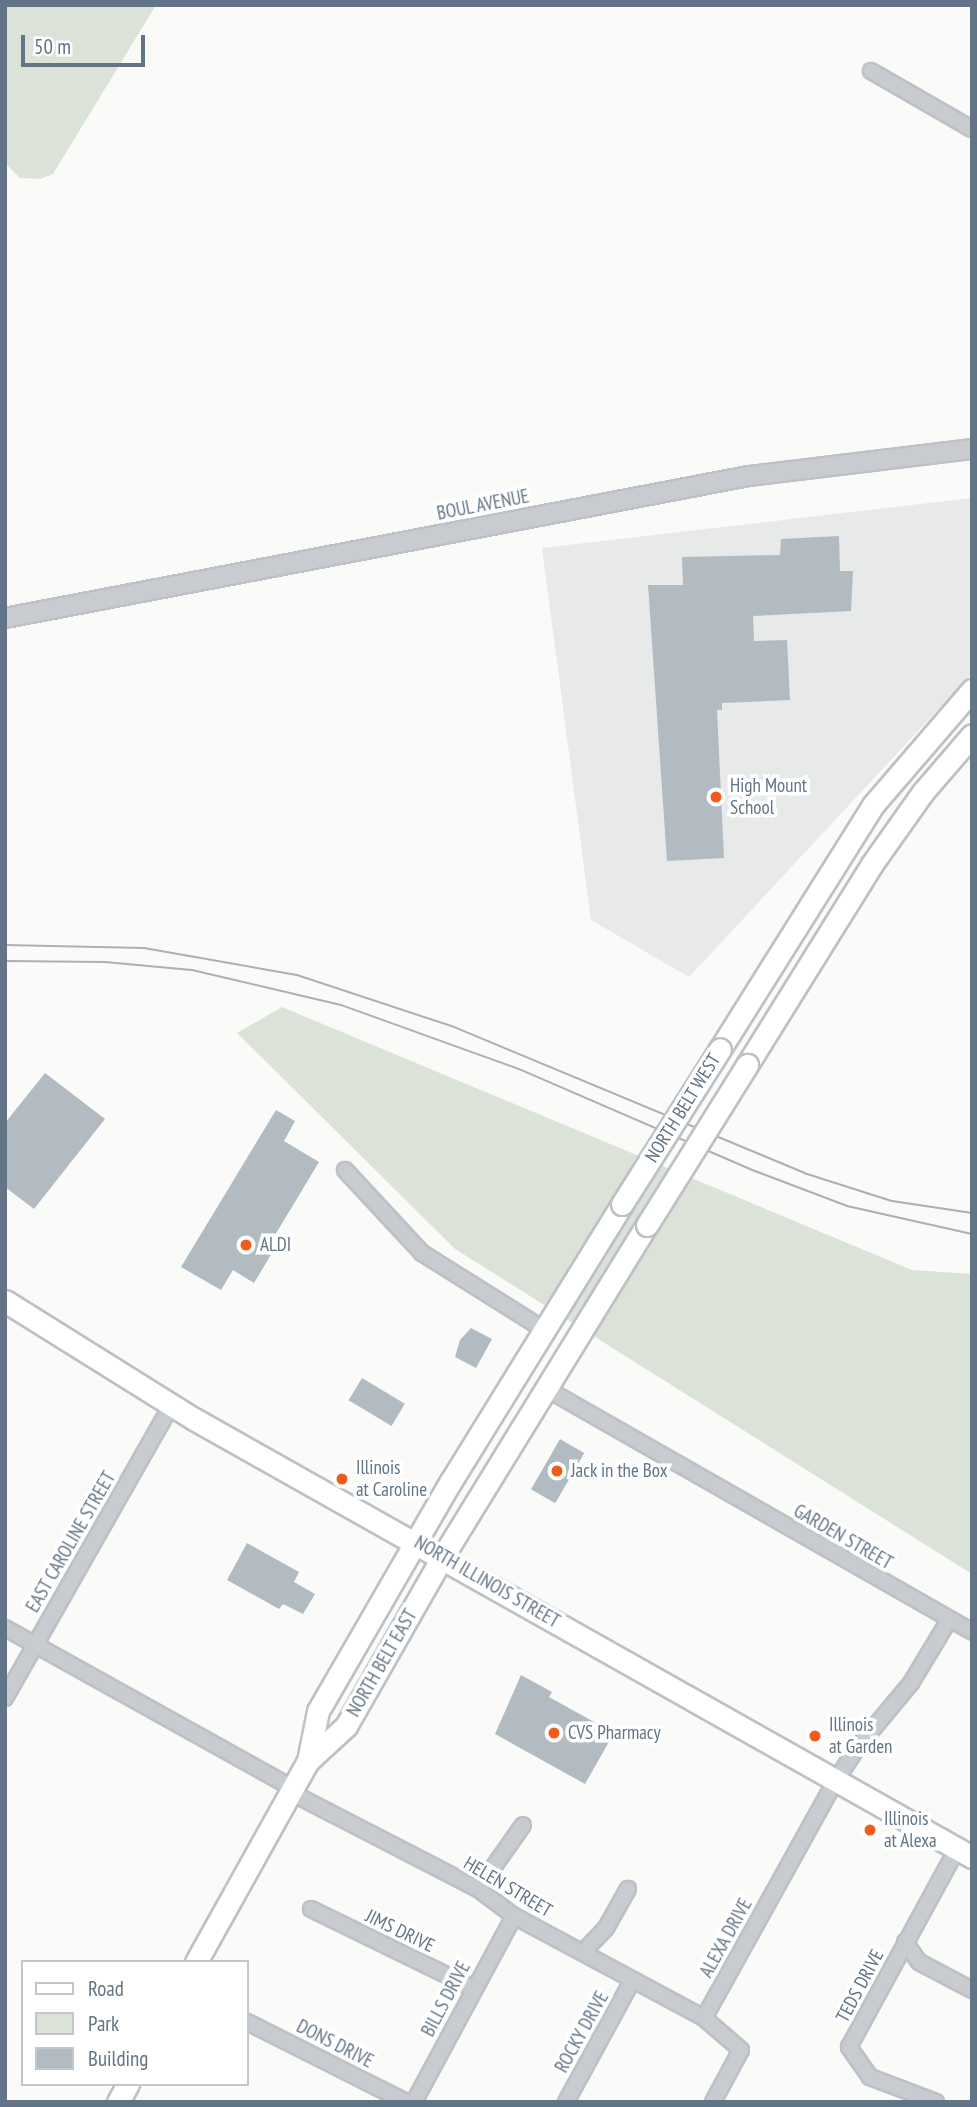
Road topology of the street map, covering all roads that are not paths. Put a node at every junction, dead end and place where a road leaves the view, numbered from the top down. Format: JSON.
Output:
{"nodes":[{"id":1,"x":871,"y":71,"type":"dead end"},
{"id":2,"x":972,"y":129,"type":"edge"},
{"id":3,"x":972,"y":449,"type":"edge"},
{"id":4,"x":5,"y":618,"type":"edge"},
{"id":5,"x":972,"y":690,"type":"edge"},
{"id":6,"x":972,"y":735,"type":"edge"},
{"id":7,"x":345,"y":1170,"type":"dead end"},
{"id":8,"x":5,"y":1301,"type":"edge"},
{"id":9,"x":543,"y":1329,"type":"junction"},
{"id":10,"x":545,"y":1388,"type":"junction"},
{"id":11,"x":171,"y":1406,"type":"junction"},
{"id":12,"x":416,"y":1541,"type":"junction"},
{"id":13,"x":443,"y":1556,"type":"junction"},
{"id":14,"x":949,"y":1620,"type":"junction"},
{"id":15,"x":5,"y":1628,"type":"edge"},
{"id":16,"x":972,"y":1632,"type":"edge"},
{"id":17,"x":35,"y":1644,"type":"junction"},
{"id":18,"x":5,"y":1698,"type":"edge"},
{"id":19,"x":308,"y":1760,"type":"junction"},
{"id":20,"x":835,"y":1782,"type":"junction"},
{"id":21,"x":291,"y":1790,"type":"junction"},
{"id":22,"x":523,"y":1825,"type":"dead end"},
{"id":23,"x":965,"y":1853,"type":"edge"},
{"id":24,"x":478,"y":1889,"type":"junction"},
{"id":25,"x":628,"y":1889,"type":"dead end"},
{"id":26,"x":310,"y":1909,"type":"dead end"},
{"id":27,"x":514,"y":1916,"type":"junction"},
{"id":28,"x":905,"y":1942,"type":"junction"},
{"id":29,"x":584,"y":1951,"type":"junction"},
{"id":30,"x":197,"y":1960,"type":"edge"},
{"id":31,"x":632,"y":1981,"type":"junction"},
{"id":32,"x":473,"y":1988,"type":"junction"},
{"id":33,"x":972,"y":1990,"type":"edge"},
{"id":34,"x":704,"y":2018,"type":"junction"},
{"id":35,"x":248,"y":2023,"type":"edge"},
{"id":36,"x":127,"y":2086,"type":"edge"},
{"id":37,"x":118,"y":2102,"type":"edge"},
{"id":38,"x":406,"y":2102,"type":"edge"},
{"id":39,"x":414,"y":2102,"type":"edge"},
{"id":40,"x":566,"y":2102,"type":"edge"},
{"id":41,"x":713,"y":2102,"type":"edge"},
{"id":42,"x":936,"y":2102,"type":"edge"}],
"edges":[{"from":1,"to":2,"type":"street"},
{"from":3,"to":4,"type":"street","name":"BOUL AVENUE"},
{"from":5,"to":9,"type":"main road","name":"NORTH BELT WEST","bridge":true},
{"from":6,"to":10,"type":"main road","name":"NORTH BELT WEST","bridge":true},
{"from":7,"to":9,"type":"street"},
{"from":8,"to":11,"type":"main road","name":"NORTH ILLINOIS STREET"},
{"from":9,"to":12,"type":"main road","name":"NORTH BELT WEST"},
{"from":10,"to":13,"type":"main road","name":"NORTH BELT WEST"},
{"from":10,"to":14,"type":"street","name":"GARDEN STREET"},
{"from":11,"to":12,"type":"main road","name":"NORTH ILLINOIS STREET"},
{"from":11,"to":17,"type":"street","name":"EAST CAROLINE STREET"},
{"from":12,"to":13,"type":"main road","name":"NORTH ILLINOIS STREET"},
{"from":12,"to":19,"type":"main road","name":"NORTH BELT EAST"},
{"from":13,"to":19,"type":"main road","name":"NORTH BELT EAST"},
{"from":13,"to":20,"type":"main road","name":"NORTH ILLINOIS STREET"},
{"from":14,"to":16,"type":"street","name":"GARDEN STREET"},
{"from":14,"to":20,"type":"street"},
{"from":15,"to":17,"type":"street","name":"HELEN STREET"},
{"from":17,"to":18,"type":"street","name":"EAST CAROLINE STREET"},
{"from":17,"to":21,"type":"street","name":"HELEN STREET"},
{"from":19,"to":21,"type":"main road","name":"NORTH BELT EAST"},
{"from":20,"to":23,"type":"main road","name":"NORTH ILLINOIS STREET"},
{"from":20,"to":34,"type":"street","name":"ALEXA DRIVE"},
{"from":21,"to":24,"type":"street","name":"HELEN STREET"},
{"from":21,"to":30,"type":"main road","name":"NORTH BELT EAST"},
{"from":22,"to":24,"type":"street"},
{"from":23,"to":28,"type":"street","name":"TEDS DRIVE"},
{"from":24,"to":27,"type":"street","name":"HELEN STREET"},
{"from":25,"to":29,"type":"street"},
{"from":26,"to":32,"type":"street","name":"JIMS DRIVE"},
{"from":27,"to":29,"type":"street","name":"HELEN STREET"},
{"from":27,"to":32,"type":"street","name":"BILLS DRIVE"},
{"from":28,"to":33,"type":"street"},
{"from":28,"to":42,"type":"street","name":"TEDS DRIVE"},
{"from":29,"to":31,"type":"street","name":"HELEN STREET"},
{"from":31,"to":34,"type":"street","name":"HELEN STREET"},
{"from":31,"to":40,"type":"street","name":"ROCKY DRIVE"},
{"from":32,"to":39,"type":"street","name":"BILLS DRIVE"},
{"from":34,"to":41,"type":"street"},
{"from":35,"to":38,"type":"street","name":"DONS DRIVE"},
{"from":36,"to":37,"type":"main road"}]}
